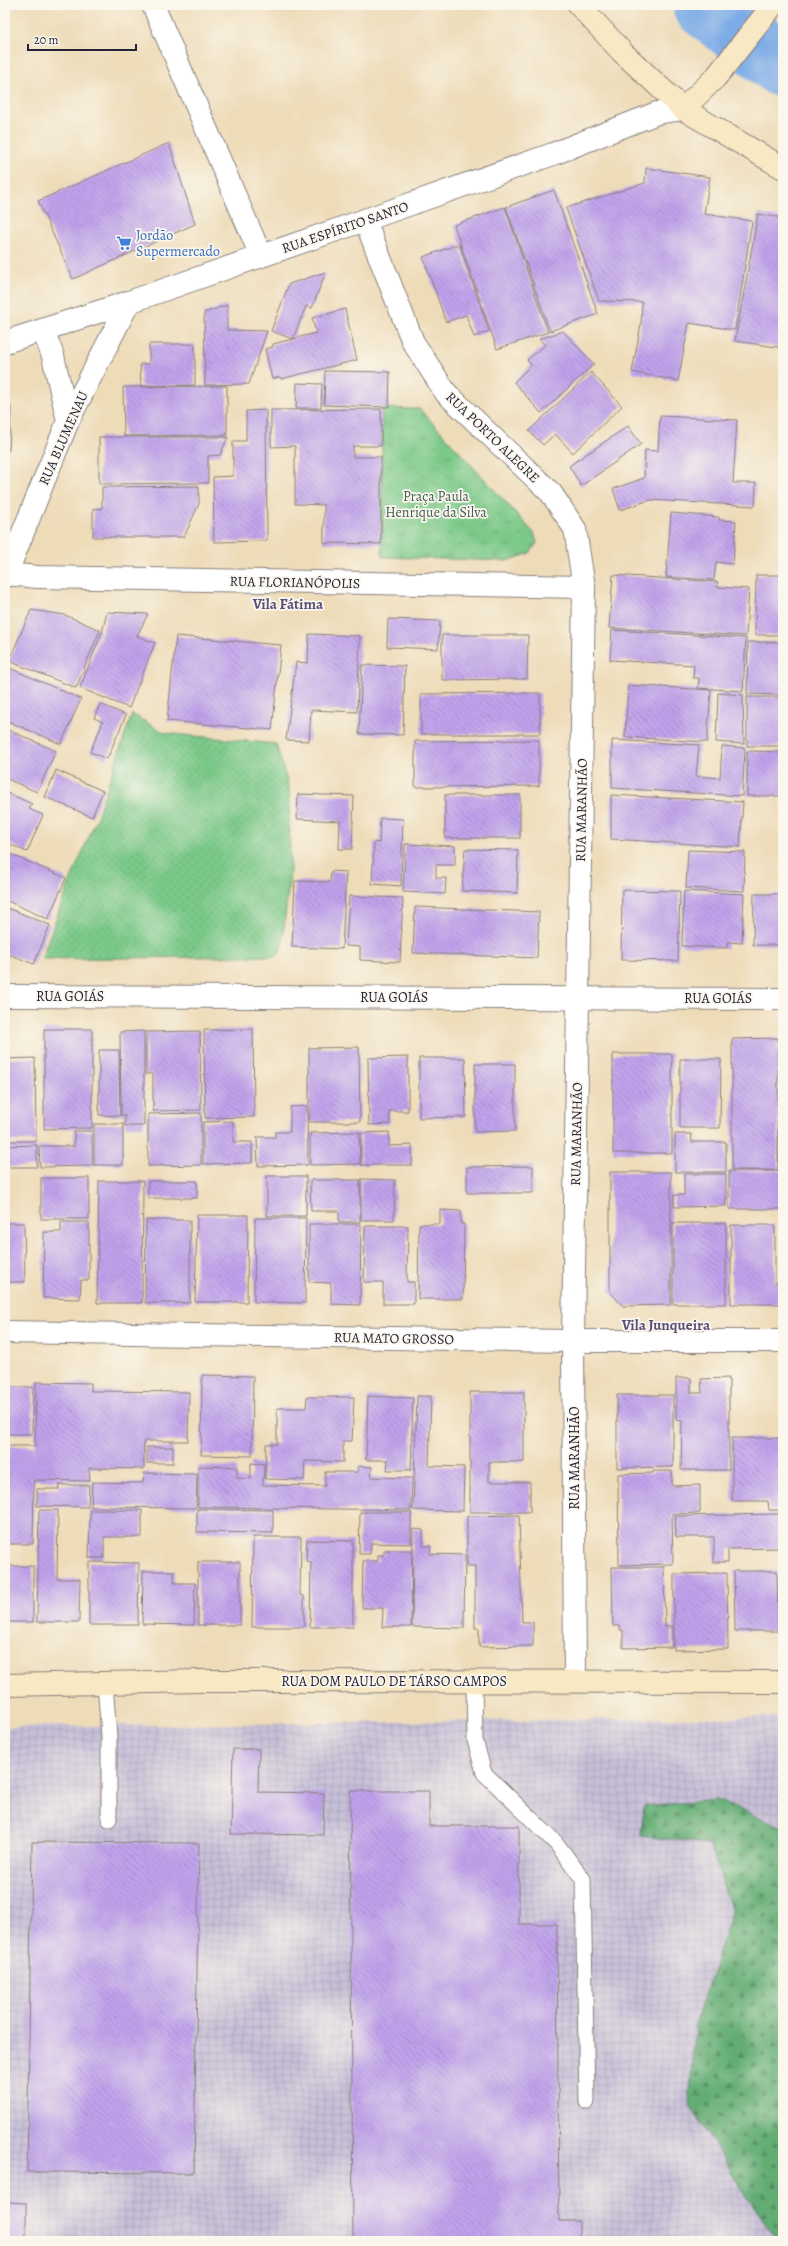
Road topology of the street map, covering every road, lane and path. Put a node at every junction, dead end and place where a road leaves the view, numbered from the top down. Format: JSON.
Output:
{"nodes":[{"id":1,"x":153,"y":5,"type":"edge"},
{"id":2,"x":579,"y":5,"type":"edge"},
{"id":3,"x":773,"y":5,"type":"edge"},
{"id":4,"x":683,"y":109,"type":"junction"},
{"id":5,"x":783,"y":168,"type":"edge"},
{"id":6,"x":366,"y":220,"type":"junction"},
{"id":7,"x":261,"y":256,"type":"junction"},
{"id":8,"x":129,"y":302,"type":"junction"},
{"id":9,"x":43,"y":330,"type":"junction"},
{"id":10,"x":5,"y":342,"type":"edge"},
{"id":11,"x":68,"y":421,"type":"junction"},
{"id":12,"x":6,"y":576,"type":"edge"},
{"id":13,"x":584,"y":587,"type":"junction"},
{"id":14,"x":5,"y":996,"type":"edge"},
{"id":15,"x":577,"y":997,"type":"junction"},
{"id":16,"x":783,"y":999,"type":"edge"},
{"id":17,"x":5,"y":1332,"type":"edge"},
{"id":18,"x":573,"y":1341,"type":"junction"},
{"id":19,"x":783,"y":1341,"type":"edge"},
{"id":20,"x":575,"y":1681,"type":"junction"},
{"id":21,"x":105,"y":1682,"type":"junction"},
{"id":22,"x":474,"y":1682,"type":"junction"},
{"id":23,"x":783,"y":1682,"type":"edge"},
{"id":24,"x":5,"y":1685,"type":"edge"},
{"id":25,"x":109,"y":1820,"type":"dead end"},
{"id":26,"x":587,"y":2102,"type":"dead end"}],
"edges":[{"from":1,"to":7,"type":"street"},
{"from":2,"to":4,"type":"street"},
{"from":3,"to":4,"type":"street"},
{"from":4,"to":5,"type":"street"},
{"from":4,"to":6,"type":"street","name":"RUA ESPÍRITO SANTO"},
{"from":6,"to":7,"type":"street","name":"RUA ESPÍRITO SANTO"},
{"from":6,"to":13,"type":"street","name":"RUA PORTO ALEGRE"},
{"from":7,"to":8,"type":"street","name":"RUA ESPÍRITO SANTO"},
{"from":8,"to":9,"type":"street","name":"RUA ESPÍRITO SANTO"},
{"from":8,"to":11,"type":"street","name":"RUA BLUMENAU"},
{"from":9,"to":10,"type":"street","name":"RUA ESPÍRITO SANTO"},
{"from":9,"to":11,"type":"street"},
{"from":11,"to":12,"type":"street","name":"RUA BLUMENAU"},
{"from":12,"to":13,"type":"street","name":"RUA FLORIANÓPOLIS"},
{"from":13,"to":15,"type":"street","name":"RUA MARANHÃO"},
{"from":14,"to":15,"type":"street","name":"RUA GOIÁS"},
{"from":15,"to":16,"type":"street","name":"RUA GOIÁS"},
{"from":15,"to":18,"type":"street","name":"RUA MARANHÃO"},
{"from":17,"to":18,"type":"street","name":"RUA MATO GROSSO"},
{"from":18,"to":19,"type":"street","name":"RUA MATO GROSSO"},
{"from":18,"to":20,"type":"street","name":"RUA MARANHÃO"},
{"from":20,"to":22,"type":"street","name":"RUA DOM PAULO DE TÁRSO CAMPOS"},
{"from":20,"to":23,"type":"street","name":"RUA DOM PAULO DE TÁRSO CAMPOS"},
{"from":21,"to":22,"type":"street","name":"RUA DOM PAULO DE TÁRSO CAMPOS"},
{"from":21,"to":24,"type":"street","name":"RUA DOM PAULO DE TÁRSO CAMPOS"},
{"from":21,"to":25,"type":"lane"},
{"from":22,"to":26,"type":"lane"}]}
